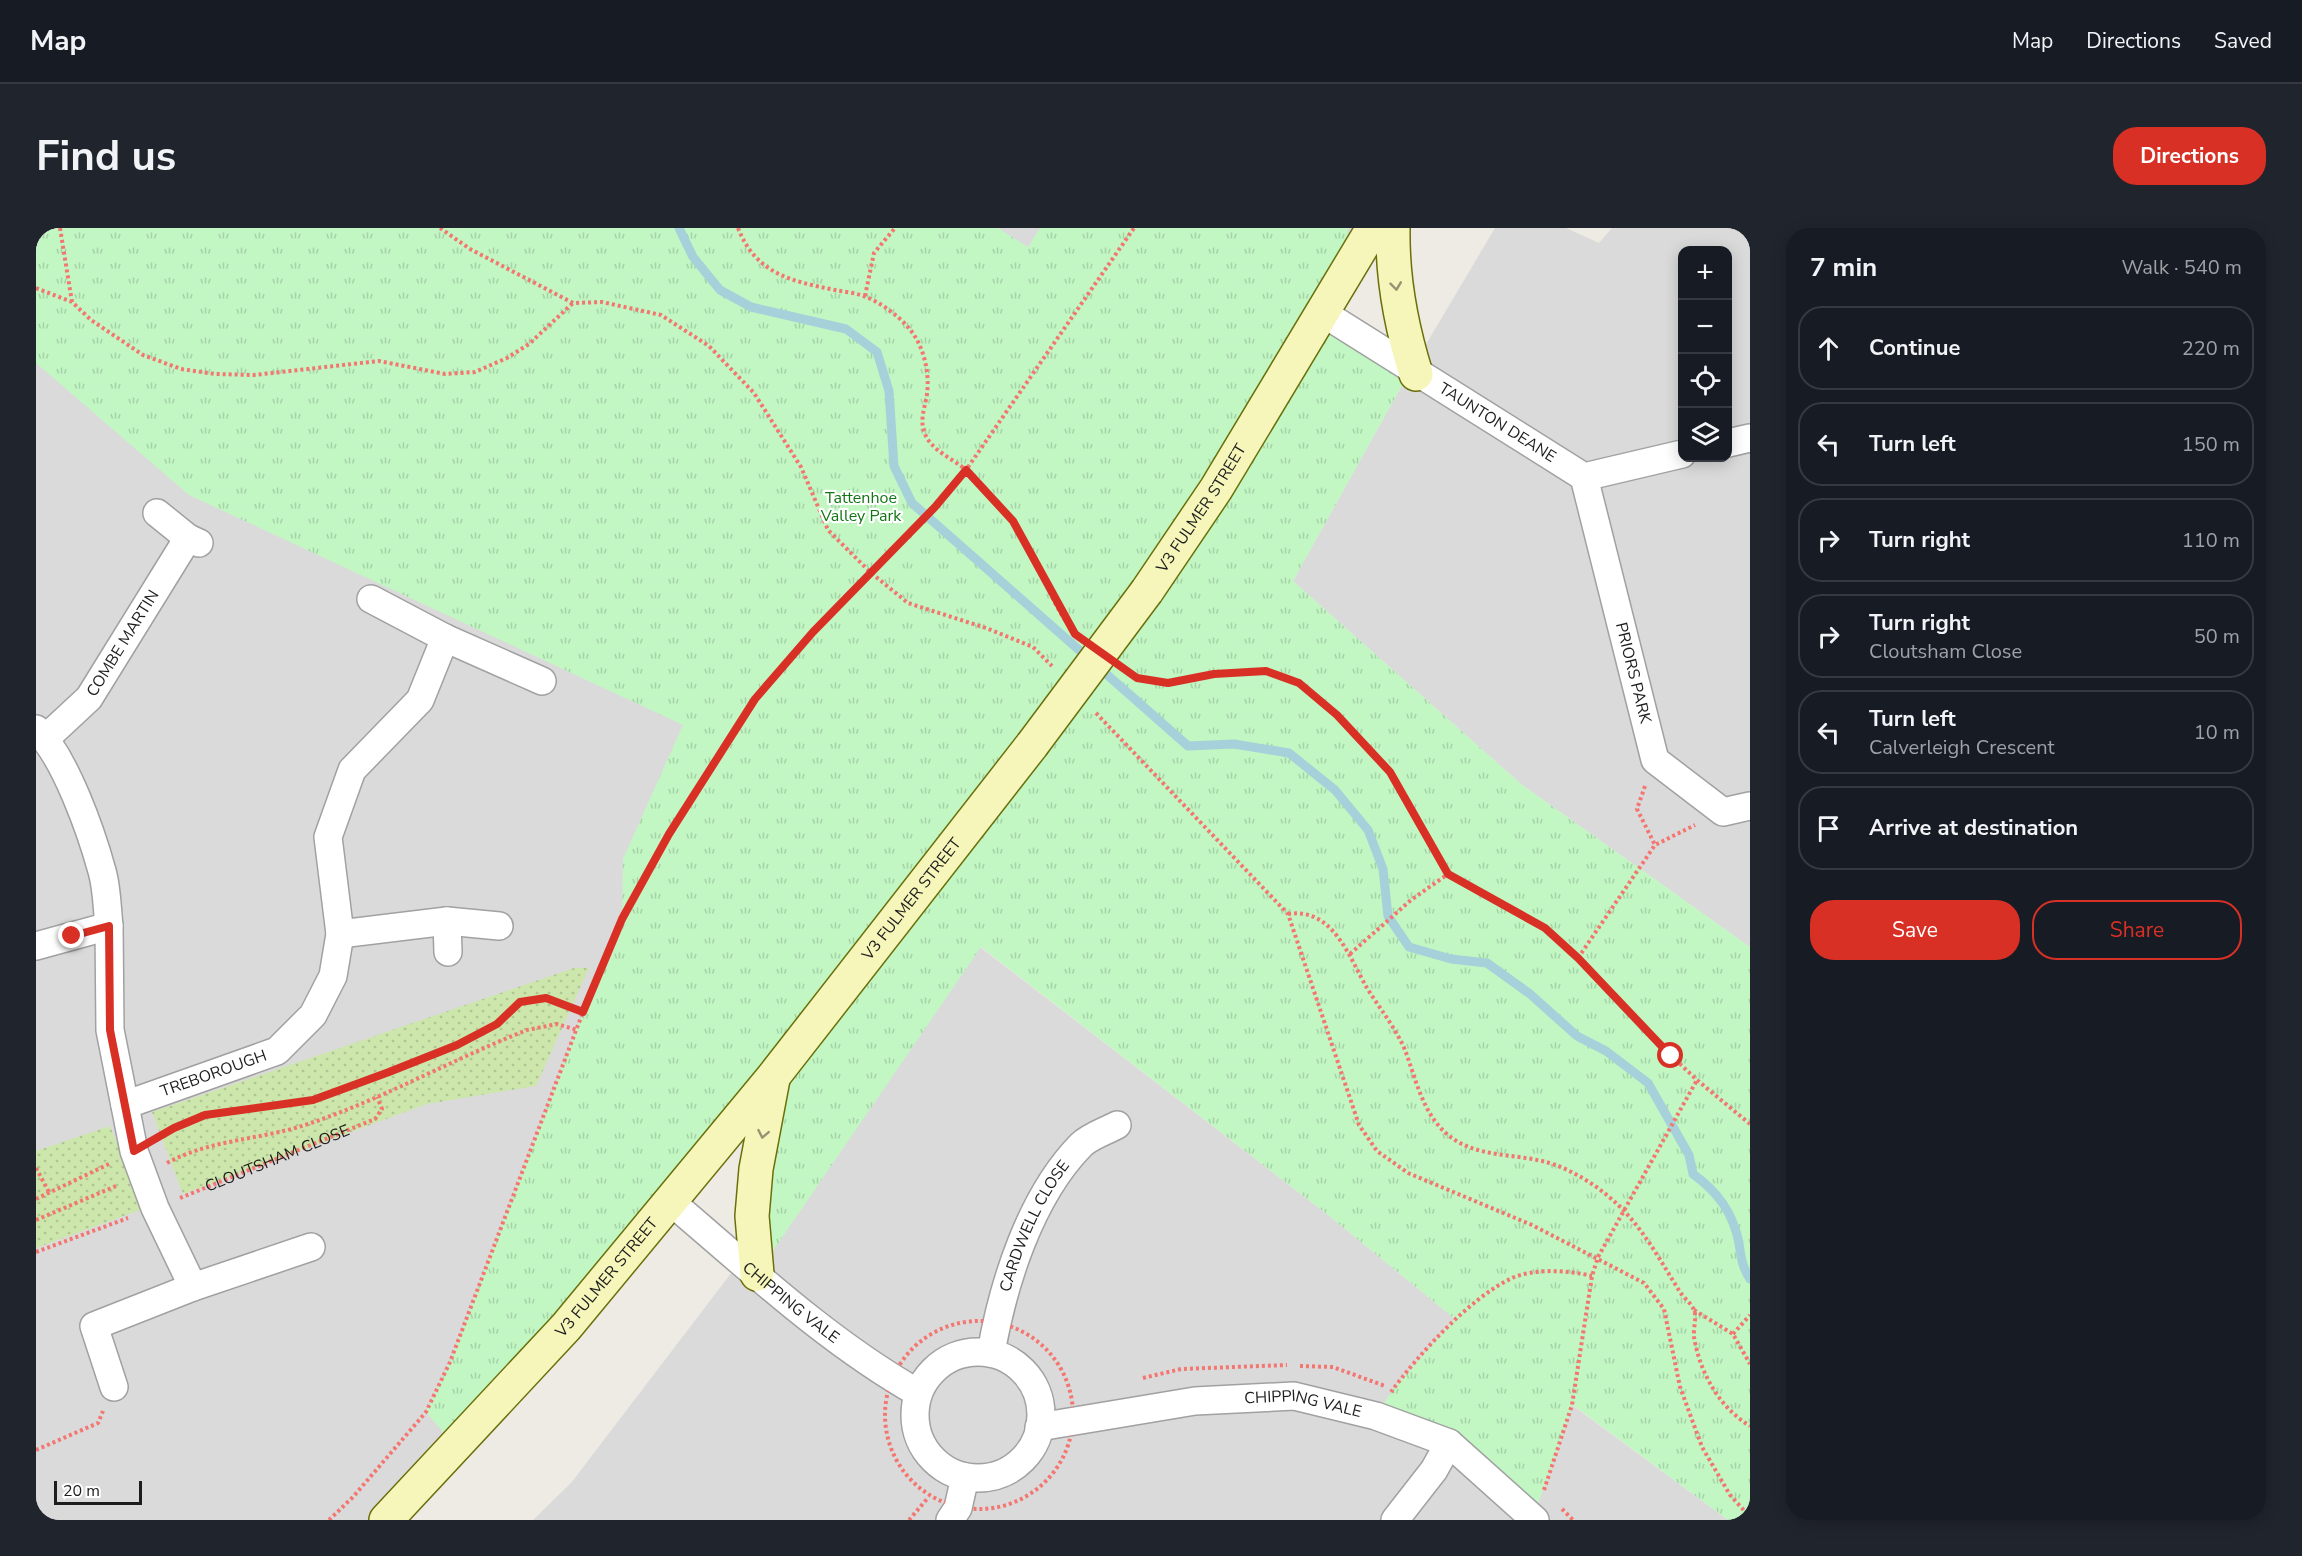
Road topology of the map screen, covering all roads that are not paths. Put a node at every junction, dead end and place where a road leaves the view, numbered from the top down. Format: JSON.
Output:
{"nodes":[{"id":1,"x":1348,"y":228,"type":"edge"},
{"id":2,"x":1373,"y":228,"type":"edge"},
{"id":3,"x":1393,"y":228,"type":"edge"},
{"id":4,"x":1344,"y":279,"type":"junction"},
{"id":5,"x":1323,"y":313,"type":"junction"},
{"id":6,"x":1416,"y":374,"type":"junction"},
{"id":7,"x":1750,"y":438,"type":"edge"},
{"id":8,"x":1732,"y":442,"type":"edge"},
{"id":9,"x":1678,"y":455,"type":"edge"},
{"id":10,"x":1584,"y":477,"type":"junction"},
{"id":11,"x":157,"y":513,"type":"dead end"},
{"id":12,"x":371,"y":599,"type":"dead end"},
{"id":13,"x":446,"y":638,"type":"junction"},
{"id":14,"x":542,"y":681,"type":"dead end"},
{"id":15,"x":41,"y":733,"type":"edge"},
{"id":16,"x":1750,"y":806,"type":"edge"},
{"id":17,"x":447,"y":921,"type":"junction"},
{"id":18,"x":109,"y":926,"type":"junction"},
{"id":19,"x":499,"y":926,"type":"dead end"},
{"id":20,"x":340,"y":934,"type":"junction"},
{"id":21,"x":36,"y":946,"type":"edge"},
{"id":22,"x":448,"y":952,"type":"dead end"},
{"id":23,"x":773,"y":1077,"type":"junction"},
{"id":24,"x":125,"y":1105,"type":"junction"},
{"id":25,"x":1117,"y":1125,"type":"dead end"},
{"id":26,"x":670,"y":1202,"type":"junction"},
{"id":27,"x":311,"y":1246,"type":"dead end"},
{"id":28,"x":756,"y":1274,"type":"junction"},
{"id":29,"x":193,"y":1287,"type":"junction"},
{"id":30,"x":991,"y":1353,"type":"junction"},
{"id":31,"x":114,"y":1387,"type":"road end"},
{"id":32,"x":918,"y":1393,"type":"junction"},
{"id":33,"x":1039,"y":1427,"type":"junction"},
{"id":34,"x":1449,"y":1443,"type":"junction"},
{"id":35,"x":965,"y":1477,"type":"junction"},
{"id":36,"x":954,"y":1514,"type":"edge"},
{"id":37,"x":1534,"y":1519,"type":"edge"},
{"id":38,"x":386,"y":1520,"type":"edge"},
{"id":39,"x":1395,"y":1520,"type":"edge"}],
"edges":[{"from":1,"to":4,"type":"street"},
{"from":2,"to":4,"type":"street","name":"V3 FULMER STREET"},
{"from":3,"to":6,"type":"street","one_way":true},
{"from":4,"to":5,"type":"street","name":"V3 FULMER STREET"},
{"from":5,"to":6,"type":"street","name":"TAUNTON DEANE"},
{"from":5,"to":23,"type":"street","name":"V3 FULMER STREET","bridge":true},
{"from":6,"to":10,"type":"street","name":"TAUNTON DEANE"},
{"from":7,"to":8,"type":"street"},
{"from":9,"to":10,"type":"street"},
{"from":10,"to":16,"type":"street","name":"PRIORS PARK"},
{"from":11,"to":15,"type":"street","name":"COMBE MARTIN"},
{"from":12,"to":13,"type":"street"},
{"from":13,"to":14,"type":"street"},
{"from":13,"to":20,"type":"street","name":"TREBOROUGH"},
{"from":15,"to":18,"type":"street"},
{"from":17,"to":19,"type":"street"},
{"from":17,"to":20,"type":"street"},
{"from":17,"to":22,"type":"street"},
{"from":18,"to":21,"type":"street"},
{"from":18,"to":24,"type":"street"},
{"from":20,"to":24,"type":"street","name":"TREBOROUGH"},
{"from":23,"to":26,"type":"street","name":"V3 FULMER STREET"},
{"from":23,"to":28,"type":"street","one_way":true},
{"from":24,"to":29,"type":"street"},
{"from":25,"to":30,"type":"street","name":"CARDWELL CLOSE"},
{"from":26,"to":28,"type":"street","name":"CHIPPING VALE"},
{"from":26,"to":38,"type":"street","name":"V3 FULMER STREET"},
{"from":27,"to":29,"type":"street"},
{"from":28,"to":32,"type":"street","name":"CHIPPING VALE"},
{"from":29,"to":31,"type":"street"},
{"from":30,"to":32,"type":"street"},
{"from":30,"to":33,"type":"street"},
{"from":32,"to":35,"type":"street"},
{"from":33,"to":34,"type":"street","name":"CHIPPING VALE"},
{"from":33,"to":35,"type":"street"},
{"from":34,"to":37,"type":"street","name":"CHIPPING VALE"},
{"from":34,"to":39,"type":"street"},
{"from":35,"to":36,"type":"street"}]}
